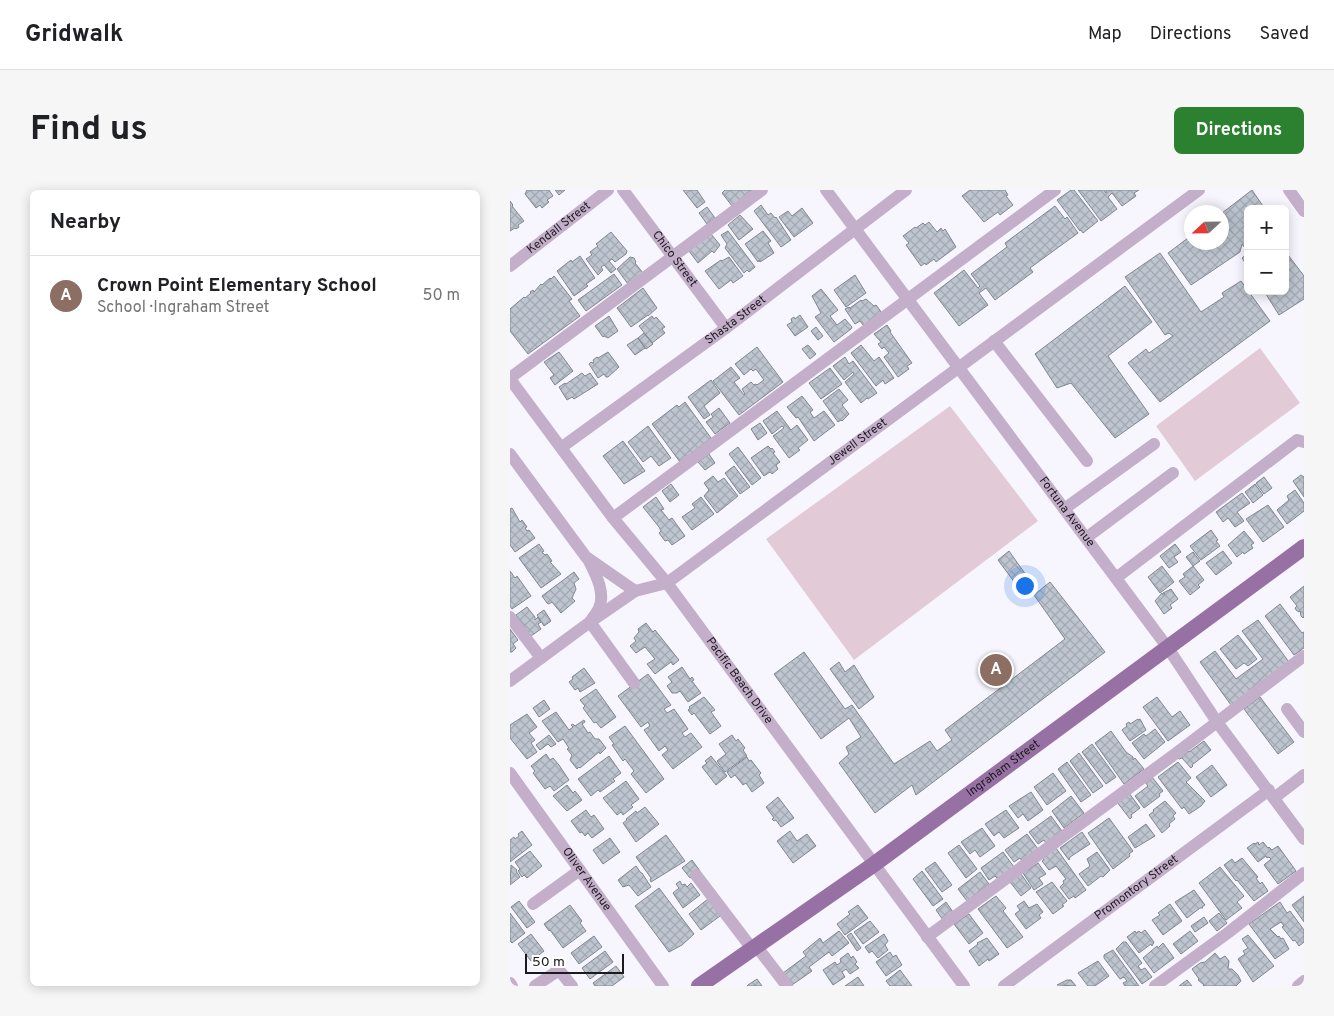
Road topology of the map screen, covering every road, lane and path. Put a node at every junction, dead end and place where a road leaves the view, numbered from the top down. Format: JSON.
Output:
{"nodes":[{"id":1,"x":608,"y":190,"type":"edge"},
{"id":2,"x":623,"y":190,"type":"edge"},
{"id":3,"x":762,"y":190,"type":"edge"},
{"id":4,"x":826,"y":190,"type":"edge"},
{"id":5,"x":906,"y":190,"type":"edge"},
{"id":6,"x":1055,"y":190,"type":"edge"},
{"id":7,"x":1199,"y":190,"type":"edge"},
{"id":8,"x":1289,"y":190,"type":"edge"},
{"id":9,"x":1304,"y":211,"type":"edge"},
{"id":10,"x":854,"y":228,"type":"junction"},
{"id":11,"x":673,"y":257,"type":"junction"},
{"id":12,"x":510,"y":266,"type":"edge"},
{"id":13,"x":906,"y":299,"type":"junction"},
{"id":14,"x":726,"y":328,"type":"junction"},
{"id":15,"x":994,"y":341,"type":"junction"},
{"id":16,"x":959,"y":367,"type":"junction"},
{"id":17,"x":510,"y":378,"type":"edge"},
{"id":18,"x":1302,"y":438,"type":"edge"},
{"id":19,"x":1154,"y":444,"type":"dead end"},
{"id":20,"x":562,"y":447,"type":"junction"},
{"id":21,"x":510,"y":454,"type":"edge"},
{"id":22,"x":1087,"y":461,"type":"dead end"},
{"id":23,"x":1173,"y":473,"type":"dead end"},
{"id":24,"x":1064,"y":509,"type":"junction"},
{"id":25,"x":614,"y":518,"type":"junction"},
{"id":26,"x":1086,"y":538,"type":"junction"},
{"id":27,"x":1304,"y":546,"type":"edge"},
{"id":28,"x":586,"y":557,"type":"junction"},
{"id":29,"x":1116,"y":578,"type":"junction"},
{"id":30,"x":667,"y":583,"type":"junction"},
{"id":31,"x":635,"y":591,"type":"junction"},
{"id":32,"x":510,"y":617,"type":"edge"},
{"id":33,"x":590,"y":622,"type":"junction"},
{"id":34,"x":1168,"y":648,"type":"junction"},
{"id":35,"x":1304,"y":656,"type":"edge"},
{"id":36,"x":541,"y":658,"type":"junction"},
{"id":37,"x":510,"y":681,"type":"edge"},
{"id":38,"x":634,"y":683,"type":"dead end"},
{"id":39,"x":1287,"y":709,"type":"dead end"},
{"id":40,"x":1217,"y":722,"type":"junction"},
{"id":41,"x":1304,"y":732,"type":"edge"},
{"id":42,"x":510,"y":773,"type":"edge"},
{"id":43,"x":1304,"y":774,"type":"edge"},
{"id":44,"x":515,"y":789,"type":"edge"},
{"id":45,"x":1272,"y":794,"type":"junction"},
{"id":46,"x":1302,"y":832,"type":"edge"},
{"id":47,"x":873,"y":864,"type":"junction"},
{"id":48,"x":580,"y":870,"type":"junction"},
{"id":49,"x":1304,"y":873,"type":"edge"},
{"id":50,"x":696,"y":875,"type":"dead end"},
{"id":51,"x":533,"y":904,"type":"dead end"},
{"id":52,"x":928,"y":937,"type":"junction"},
{"id":53,"x":755,"y":948,"type":"junction"},
{"id":54,"x":1304,"y":981,"type":"edge"},
{"id":55,"x":535,"y":986,"type":"edge"},
{"id":56,"x":572,"y":986,"type":"edge"},
{"id":57,"x":663,"y":986,"type":"edge"},
{"id":58,"x":699,"y":986,"type":"edge"},
{"id":59,"x":787,"y":986,"type":"edge"},
{"id":60,"x":964,"y":986,"type":"edge"},
{"id":61,"x":1004,"y":986,"type":"edge"},
{"id":62,"x":1155,"y":986,"type":"edge"},
{"id":63,"x":1298,"y":986,"type":"edge"}],
"edges":[{"from":1,"to":12,"type":"street","name":"Kendall Street"},
{"from":2,"to":11,"type":"street","name":"Chico Street"},
{"from":3,"to":11,"type":"street"},
{"from":4,"to":10,"type":"street","name":"Fortuna Avenue"},
{"from":5,"to":10,"type":"street","name":"Shasta Street"},
{"from":6,"to":13,"type":"street"},
{"from":7,"to":15,"type":"street","name":"Jewell Street"},
{"from":8,"to":9,"type":"street"},
{"from":10,"to":13,"type":"street","name":"Fortuna Avenue"},
{"from":10,"to":14,"type":"street","name":"Shasta Street"},
{"from":11,"to":14,"type":"street","name":"Chico Street"},
{"from":11,"to":17,"type":"street"},
{"from":13,"to":16,"type":"street","name":"Fortuna Avenue"},
{"from":13,"to":25,"type":"street"},
{"from":14,"to":20,"type":"street","name":"Shasta Street"},
{"from":15,"to":16,"type":"street","name":"Jewell Street"},
{"from":15,"to":22,"type":"street"},
{"from":16,"to":24,"type":"street","name":"Fortuna Avenue"},
{"from":16,"to":30,"type":"street","name":"Jewell Street"},
{"from":17,"to":20,"type":"street","name":"Pacific Beach Drive"},
{"from":18,"to":29,"type":"street"},
{"from":19,"to":24,"type":"street"},
{"from":20,"to":25,"type":"street","name":"Pacific Beach Drive"},
{"from":21,"to":28,"type":"street"},
{"from":23,"to":26,"type":"street"},
{"from":24,"to":26,"type":"street","name":"Fortuna Avenue"},
{"from":25,"to":30,"type":"street","name":"Pacific Beach Drive"},
{"from":26,"to":29,"type":"street","name":"Fortuna Avenue"},
{"from":27,"to":34,"type":"main road","name":"Ingraham Street"},
{"from":28,"to":31,"type":"street"},
{"from":28,"to":33,"type":"street"},
{"from":29,"to":34,"type":"street","name":"Fortuna Avenue"},
{"from":30,"to":31,"type":"street","name":"Jewell Street"},
{"from":30,"to":47,"type":"street","name":"Pacific Beach Drive"},
{"from":31,"to":33,"type":"street","name":"Jewell Street"},
{"from":32,"to":36,"type":"street"},
{"from":33,"to":36,"type":"street","name":"Jewell Street"},
{"from":33,"to":38,"type":"street"},
{"from":34,"to":40,"type":"street","name":"Fortuna Avenue"},
{"from":34,"to":47,"type":"main road","name":"Ingraham Street"},
{"from":35,"to":40,"type":"street"},
{"from":36,"to":37,"type":"street","name":"Jewell Street"},
{"from":39,"to":41,"type":"street"},
{"from":40,"to":45,"type":"street","name":"Fortuna Avenue"},
{"from":40,"to":52,"type":"street"},
{"from":42,"to":44,"type":"street","name":"Oliver Avenue"},
{"from":43,"to":45,"type":"street","name":"Promontory Street"},
{"from":44,"to":48,"type":"street","name":"Oliver Avenue"},
{"from":45,"to":46,"type":"street","name":"Fortuna Avenue"},
{"from":45,"to":61,"type":"street","name":"Promontory Street"},
{"from":47,"to":52,"type":"street","name":"Pacific Beach Drive"},
{"from":47,"to":53,"type":"main road","name":"Ingraham Street"},
{"from":48,"to":51,"type":"street"},
{"from":48,"to":57,"type":"street","name":"Oliver Avenue"},
{"from":49,"to":62,"type":"street"},
{"from":50,"to":53,"type":"street"},
{"from":52,"to":60,"type":"street","name":"Pacific Beach Drive"},
{"from":53,"to":58,"type":"main road","name":"Ingraham Street"},
{"from":53,"to":59,"type":"street"},
{"from":54,"to":63,"type":"street"},
{"from":55,"to":56,"type":"street"}]}
